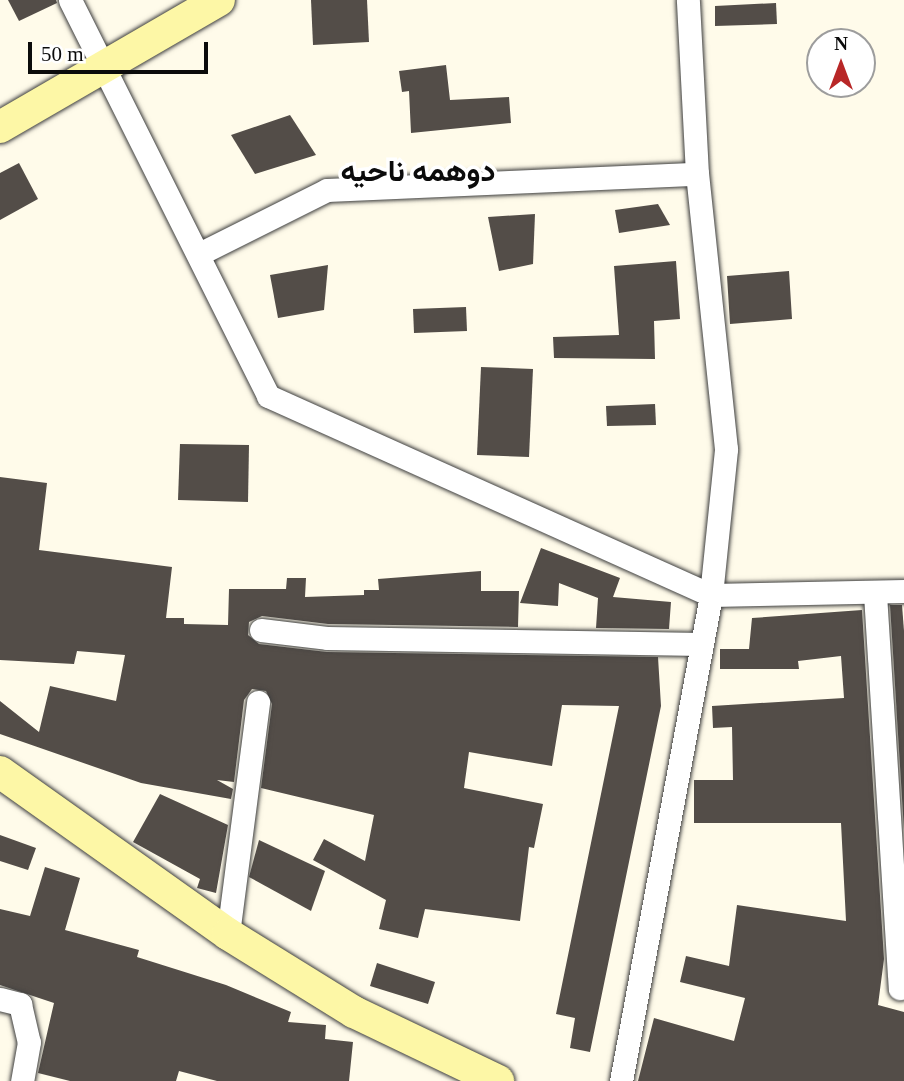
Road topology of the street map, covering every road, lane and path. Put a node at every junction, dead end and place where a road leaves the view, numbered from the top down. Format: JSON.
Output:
{"nodes":[{"id":1,"x":70,"y":0,"type":"edge"},
{"id":2,"x":219,"y":0,"type":"edge"},
{"id":3,"x":688,"y":0,"type":"edge"},
{"id":4,"x":109,"y":69,"type":"junction"},
{"id":5,"x":0,"y":127,"type":"edge"},
{"id":6,"x":696,"y":174,"type":"junction"},
{"id":7,"x":199,"y":254,"type":"junction"},
{"id":8,"x":904,"y":591,"type":"edge"},
{"id":9,"x":875,"y":594,"type":"junction"},
{"id":10,"x":711,"y":595,"type":"junction"},
{"id":11,"x":261,"y":630,"type":"dead end"},
{"id":12,"x":702,"y":644,"type":"junction"},
{"id":13,"x":258,"y":702,"type":"dead end"},
{"id":14,"x":0,"y":772,"type":"edge"},
{"id":15,"x":228,"y":934,"type":"junction"},
{"id":16,"x":901,"y":988,"type":"dead end"},
{"id":17,"x":0,"y":999,"type":"edge"},
{"id":18,"x":22,"y":1081,"type":"edge"},
{"id":19,"x":498,"y":1081,"type":"edge"},
{"id":20,"x":621,"y":1081,"type":"edge"}],
"edges":[{"from":1,"to":4,"type":"street"},
{"from":2,"to":4,"type":"main road"},
{"from":3,"to":6,"type":"street"},
{"from":4,"to":5,"type":"main road"},
{"from":4,"to":7,"type":"street"},
{"from":6,"to":7,"type":"street"},
{"from":6,"to":10,"type":"street"},
{"from":7,"to":10,"type":"street"},
{"from":8,"to":9,"type":"street"},
{"from":9,"to":10,"type":"street"},
{"from":9,"to":16,"type":"street"},
{"from":10,"to":12,"type":"street"},
{"from":11,"to":12,"type":"street"},
{"from":12,"to":20,"type":"street"},
{"from":13,"to":15,"type":"street"},
{"from":14,"to":15,"type":"main road"},
{"from":15,"to":19,"type":"main road"},
{"from":17,"to":18,"type":"street"}]}
